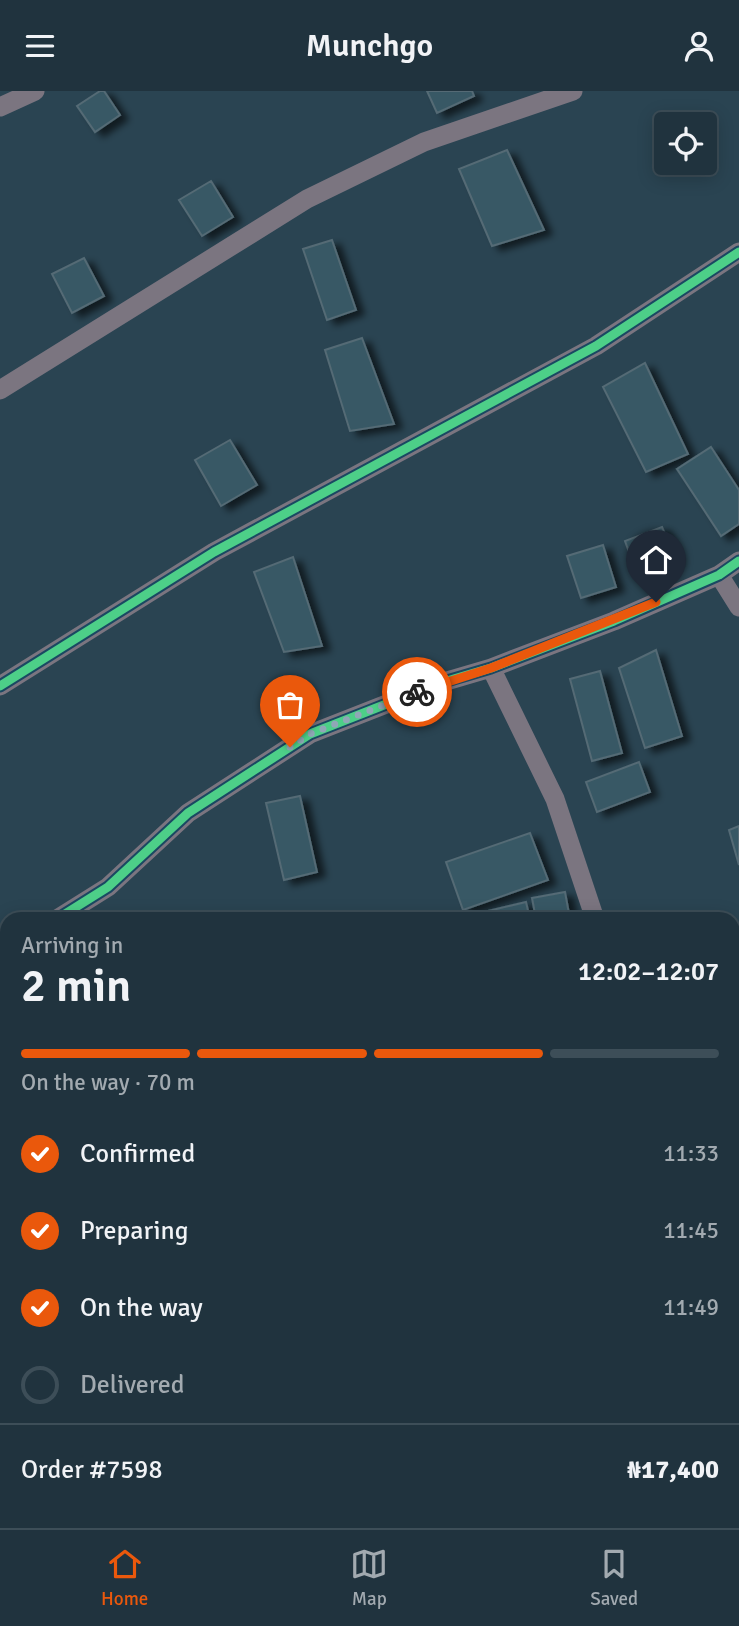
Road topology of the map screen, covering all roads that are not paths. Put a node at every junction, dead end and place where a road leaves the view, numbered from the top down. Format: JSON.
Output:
{"nodes":[{"id":1,"x":35,"y":91,"type":"edge"},
{"id":2,"x":573,"y":91,"type":"edge"},
{"id":3,"x":0,"y":107,"type":"edge"},
{"id":4,"x":739,"y":252,"type":"edge"},
{"id":5,"x":0,"y":390,"type":"edge"},
{"id":6,"x":739,"y":561,"type":"edge"},
{"id":7,"x":719,"y":575,"type":"junction"},
{"id":8,"x":739,"y":607,"type":"edge"},
{"id":9,"x":491,"y":668,"type":"junction"},
{"id":10,"x":0,"y":686,"type":"edge"},
{"id":11,"x":68,"y":912,"type":"edge"},
{"id":12,"x":593,"y":912,"type":"edge"}],
"edges":[{"from":1,"to":3,"type":"street"},
{"from":2,"to":5,"type":"street"},
{"from":4,"to":10,"type":"street"},
{"from":6,"to":7,"type":"street"},
{"from":7,"to":8,"type":"street"},
{"from":7,"to":9,"type":"street"},
{"from":9,"to":11,"type":"street"},
{"from":9,"to":12,"type":"street"}]}
